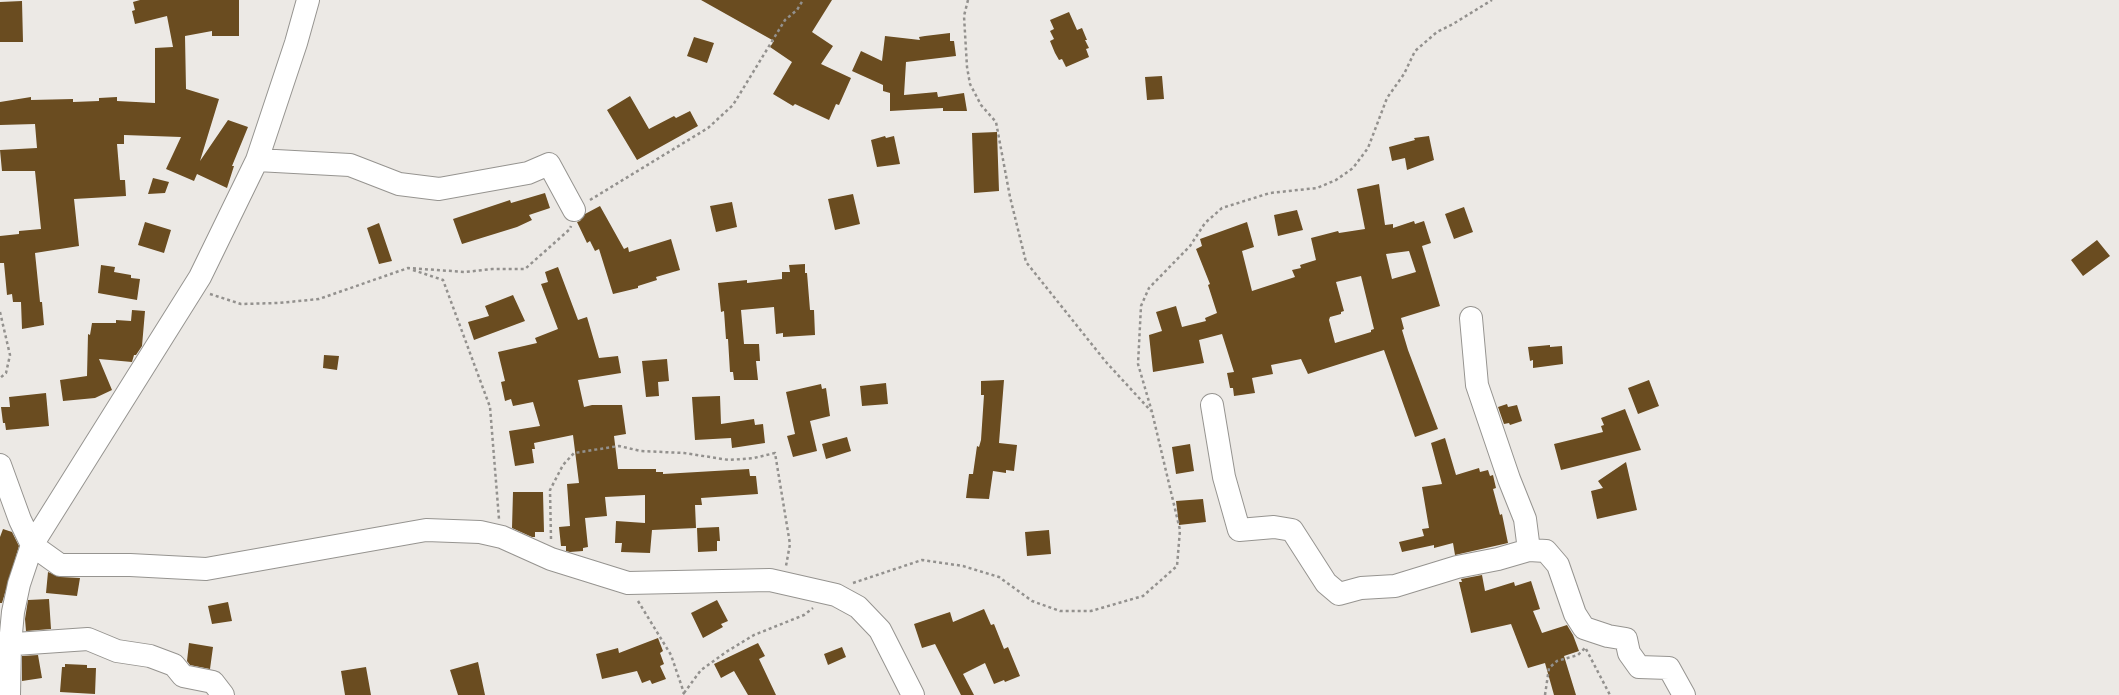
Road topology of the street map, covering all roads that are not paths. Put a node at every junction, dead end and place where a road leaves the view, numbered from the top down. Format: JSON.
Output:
{"nodes":[{"id":1,"x":308,"y":0,"type":"edge"},
{"id":2,"x":257,"y":160,"type":"junction"},
{"id":3,"x":574,"y":210,"type":"road end"},
{"id":4,"x":1471,"y":318,"type":"dead end"},
{"id":5,"x":1212,"y":405,"type":"dead end"},
{"id":6,"x":0,"y":465,"type":"edge"},
{"id":7,"x":32,"y":545,"type":"junction"},
{"id":8,"x":1529,"y":550,"type":"junction"},
{"id":9,"x":5,"y":644,"type":"edge"},
{"id":10,"x":9,"y":695,"type":"edge"},
{"id":11,"x":223,"y":695,"type":"edge"},
{"id":12,"x":913,"y":695,"type":"edge"},
{"id":13,"x":1684,"y":695,"type":"edge"}],
"edges":[{"from":1,"to":2,"type":"street"},
{"from":2,"to":3,"type":"street"},
{"from":2,"to":7,"type":"street"},
{"from":4,"to":8,"type":"street"},
{"from":5,"to":8,"type":"street"},
{"from":6,"to":7,"type":"street"},
{"from":7,"to":9,"type":"street"},
{"from":7,"to":12,"type":"street"},
{"from":8,"to":13,"type":"street"},
{"from":9,"to":10,"type":"street"},
{"from":9,"to":11,"type":"street"}]}
